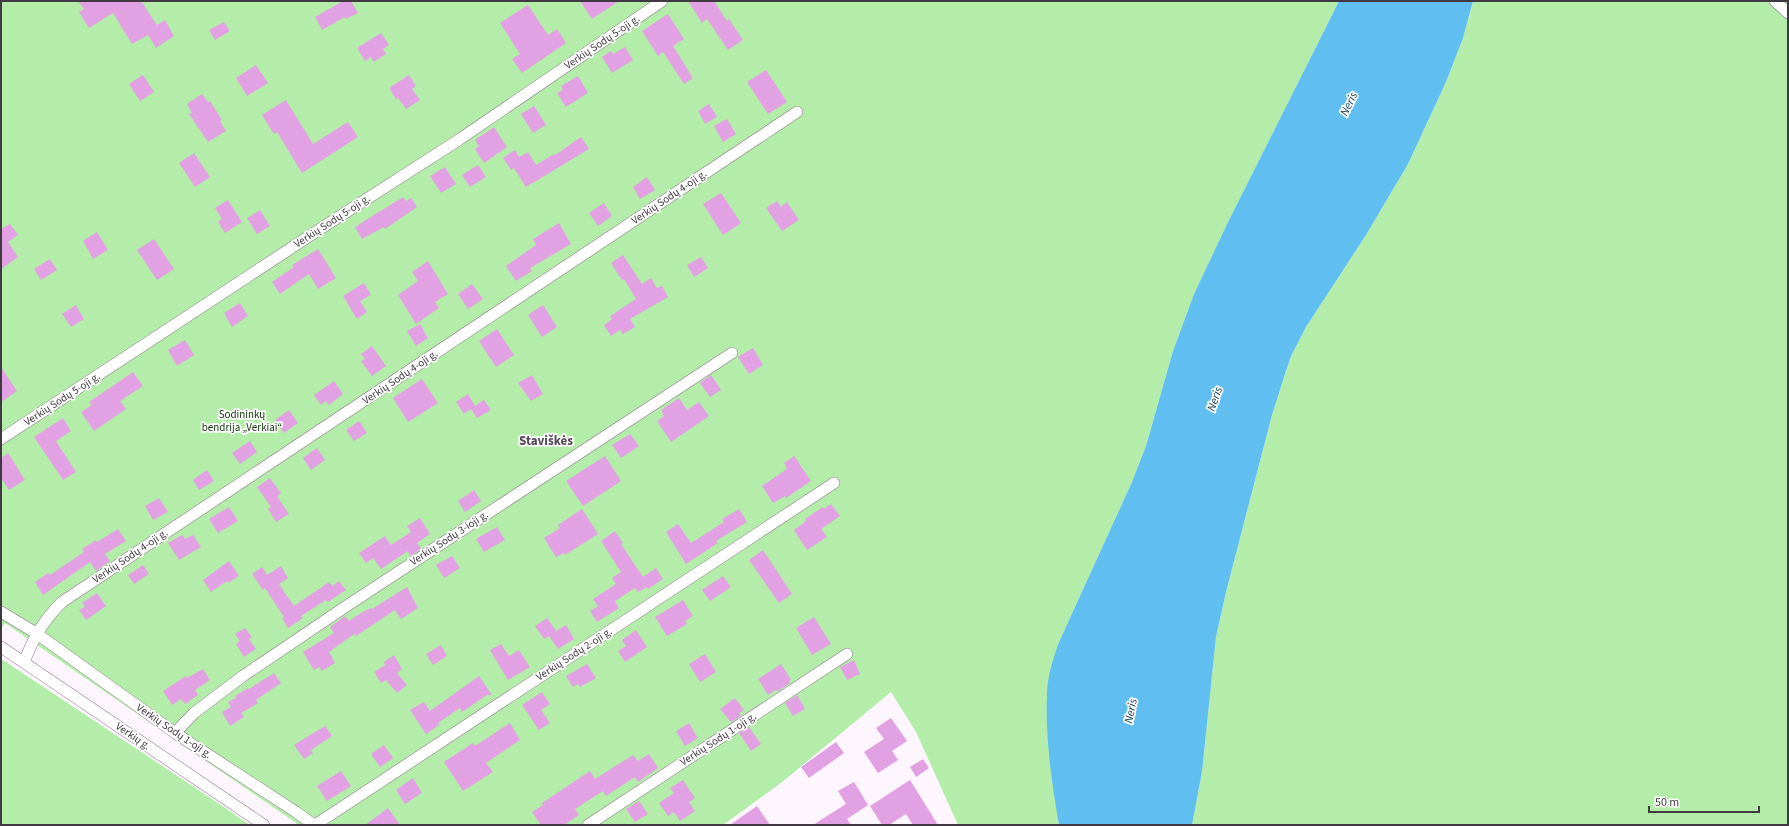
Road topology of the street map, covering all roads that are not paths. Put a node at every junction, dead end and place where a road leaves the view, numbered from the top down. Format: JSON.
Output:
{"nodes":[{"id":1,"x":662,"y":1,"type":"edge"},
{"id":2,"x":1775,"y":1,"type":"edge"},
{"id":3,"x":1788,"y":13,"type":"edge"},
{"id":4,"x":797,"y":112,"type":"dead end"},
{"id":5,"x":732,"y":353,"type":"dead end"},
{"id":6,"x":1,"y":439,"type":"edge"},
{"id":7,"x":834,"y":484,"type":"dead end"},
{"id":8,"x":1,"y":612,"type":"edge"},
{"id":9,"x":36,"y":634,"type":"junction"},
{"id":10,"x":1,"y":647,"type":"edge"},
{"id":11,"x":847,"y":654,"type":"dead end"},
{"id":12,"x":24,"y":662,"type":"junction"},
{"id":13,"x":175,"y":734,"type":"junction"},
{"id":14,"x":264,"y":825,"type":"edge"},
{"id":15,"x":314,"y":825,"type":"edge"},
{"id":16,"x":588,"y":825,"type":"edge"}],
"edges":[{"from":1,"to":6,"type":"street","name":"Verkių Sodų 5-oji g."},
{"from":2,"to":3,"type":"street"},
{"from":4,"to":9,"type":"street","name":"Verkių Sodų 4-oji g."},
{"from":5,"to":13,"type":"street","name":"Verkių Sodų 3-ioji g."},
{"from":7,"to":15,"type":"street","name":"Verkių Sodų 2-oji g."},
{"from":8,"to":9,"type":"street"},
{"from":9,"to":12,"type":"street","name":"Verkių Sodų 4-oji g."},
{"from":9,"to":13,"type":"street","name":"Verkių Sodų 1-oji g."},
{"from":10,"to":12,"type":"street","name":"Verkių g."},
{"from":11,"to":16,"type":"street","name":"Verkių Sodų 1-oji g."},
{"from":12,"to":14,"type":"street","name":"Verkių g."},
{"from":13,"to":15,"type":"street","name":"Verkių Sodų 1-oji g."}]}
